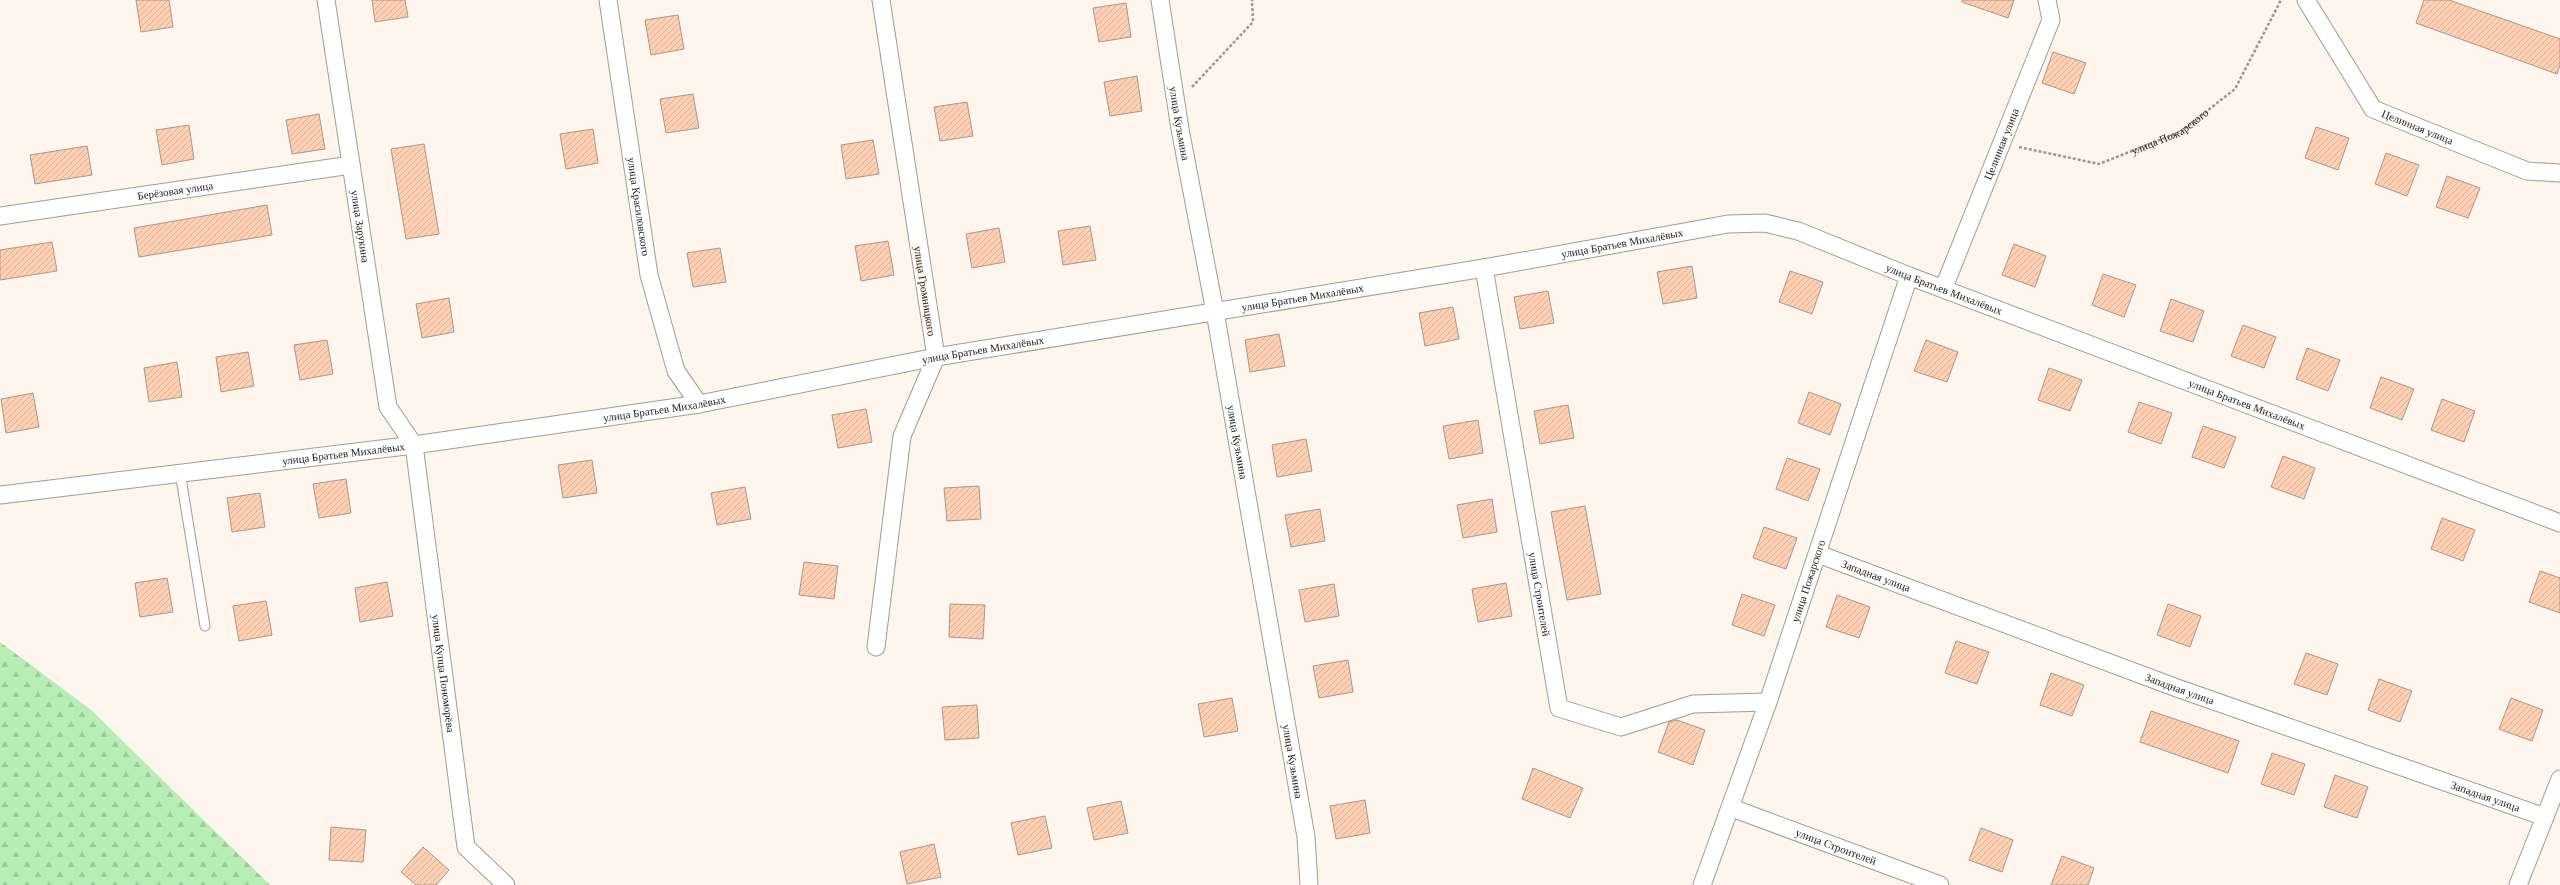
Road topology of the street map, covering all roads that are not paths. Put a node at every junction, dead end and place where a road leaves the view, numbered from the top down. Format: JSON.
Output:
{"nodes":[{"id":1,"x":326,"y":0,"type":"edge"},
{"id":2,"x":608,"y":0,"type":"edge"},
{"id":3,"x":881,"y":0,"type":"edge"},
{"id":4,"x":1160,"y":0,"type":"edge"},
{"id":5,"x":2047,"y":0,"type":"edge"},
{"id":6,"x":2306,"y":0,"type":"edge"},
{"id":7,"x":351,"y":165,"type":"junction"},
{"id":8,"x":2560,"y":173,"type":"edge"},
{"id":9,"x":0,"y":216,"type":"edge"},
{"id":10,"x":1484,"y":268,"type":"junction"},
{"id":11,"x":1909,"y":276,"type":"junction"},
{"id":12,"x":1944,"y":288,"type":"junction"},
{"id":13,"x":1215,"y":312,"type":"junction"},
{"id":14,"x":936,"y":357,"type":"junction"},
{"id":15,"x":699,"y":404,"type":"junction"},
{"id":16,"x":414,"y":445,"type":"junction"},
{"id":17,"x":180,"y":472,"type":"junction"},
{"id":18,"x":0,"y":495,"type":"edge"},
{"id":19,"x":2560,"y":523,"type":"edge"},
{"id":20,"x":1818,"y":554,"type":"junction"},
{"id":21,"x":205,"y":626,"type":"dead end"},
{"id":22,"x":876,"y":647,"type":"dead end"},
{"id":23,"x":1768,"y":702,"type":"junction"},
{"id":24,"x":2560,"y":779,"type":"edge"},
{"id":25,"x":1732,"y":808,"type":"junction"},
{"id":26,"x":2545,"y":817,"type":"junction"},
{"id":27,"x":506,"y":885,"type":"edge"},
{"id":28,"x":1309,"y":885,"type":"edge"},
{"id":29,"x":1702,"y":885,"type":"edge"},
{"id":30,"x":1940,"y":885,"type":"edge"},
{"id":31,"x":2518,"y":885,"type":"edge"}],
"edges":[{"from":1,"to":7,"type":"street","name":"улица Зарукина"},
{"from":2,"to":15,"type":"street","name":"улица Красиловского"},
{"from":3,"to":14,"type":"street","name":"улица Громницкого"},
{"from":4,"to":13,"type":"street","name":"улица Кузьмина"},
{"from":5,"to":12,"type":"street","name":"Целинная улица"},
{"from":6,"to":8,"type":"street","name":"Целинная улица"},
{"from":7,"to":9,"type":"street","name":"Берёзовая улица"},
{"from":7,"to":16,"type":"street","name":"улица Зарукина"},
{"from":10,"to":11,"type":"street","name":"улица Братьев Михалёвых"},
{"from":10,"to":13,"type":"street","name":"улица Братьев Михалёвых"},
{"from":10,"to":23,"type":"street","name":"улица Строителей"},
{"from":11,"to":12,"type":"street","name":"улица Братьев Михалёвых"},
{"from":11,"to":20,"type":"street","name":"улица Пожарского"},
{"from":12,"to":19,"type":"street","name":"улица Братьев Михалёвых"},
{"from":13,"to":14,"type":"street","name":"улица Братьев Михалёвых"},
{"from":13,"to":28,"type":"street","name":"улица Кузьмина"},
{"from":14,"to":15,"type":"street","name":"улица Братьев Михалёвых"},
{"from":14,"to":22,"type":"street"},
{"from":15,"to":16,"type":"street","name":"улица Братьев Михалёвых"},
{"from":16,"to":17,"type":"street","name":"улица Братьев Михалёвых"},
{"from":16,"to":27,"type":"street","name":"улица Купца Пономорёва"},
{"from":17,"to":18,"type":"street","name":"улица Братьев Михалёвых"},
{"from":17,"to":21,"type":"lane"},
{"from":20,"to":23,"type":"street","name":"улица Пожарского"},
{"from":20,"to":26,"type":"street","name":"Западная улица"},
{"from":23,"to":25,"type":"street","name":"улица Пожарского"},
{"from":24,"to":26,"type":"street"},
{"from":25,"to":29,"type":"street","name":"улица Пожарского"},
{"from":25,"to":30,"type":"street","name":"улица Строителей"},
{"from":26,"to":31,"type":"street"}]}
